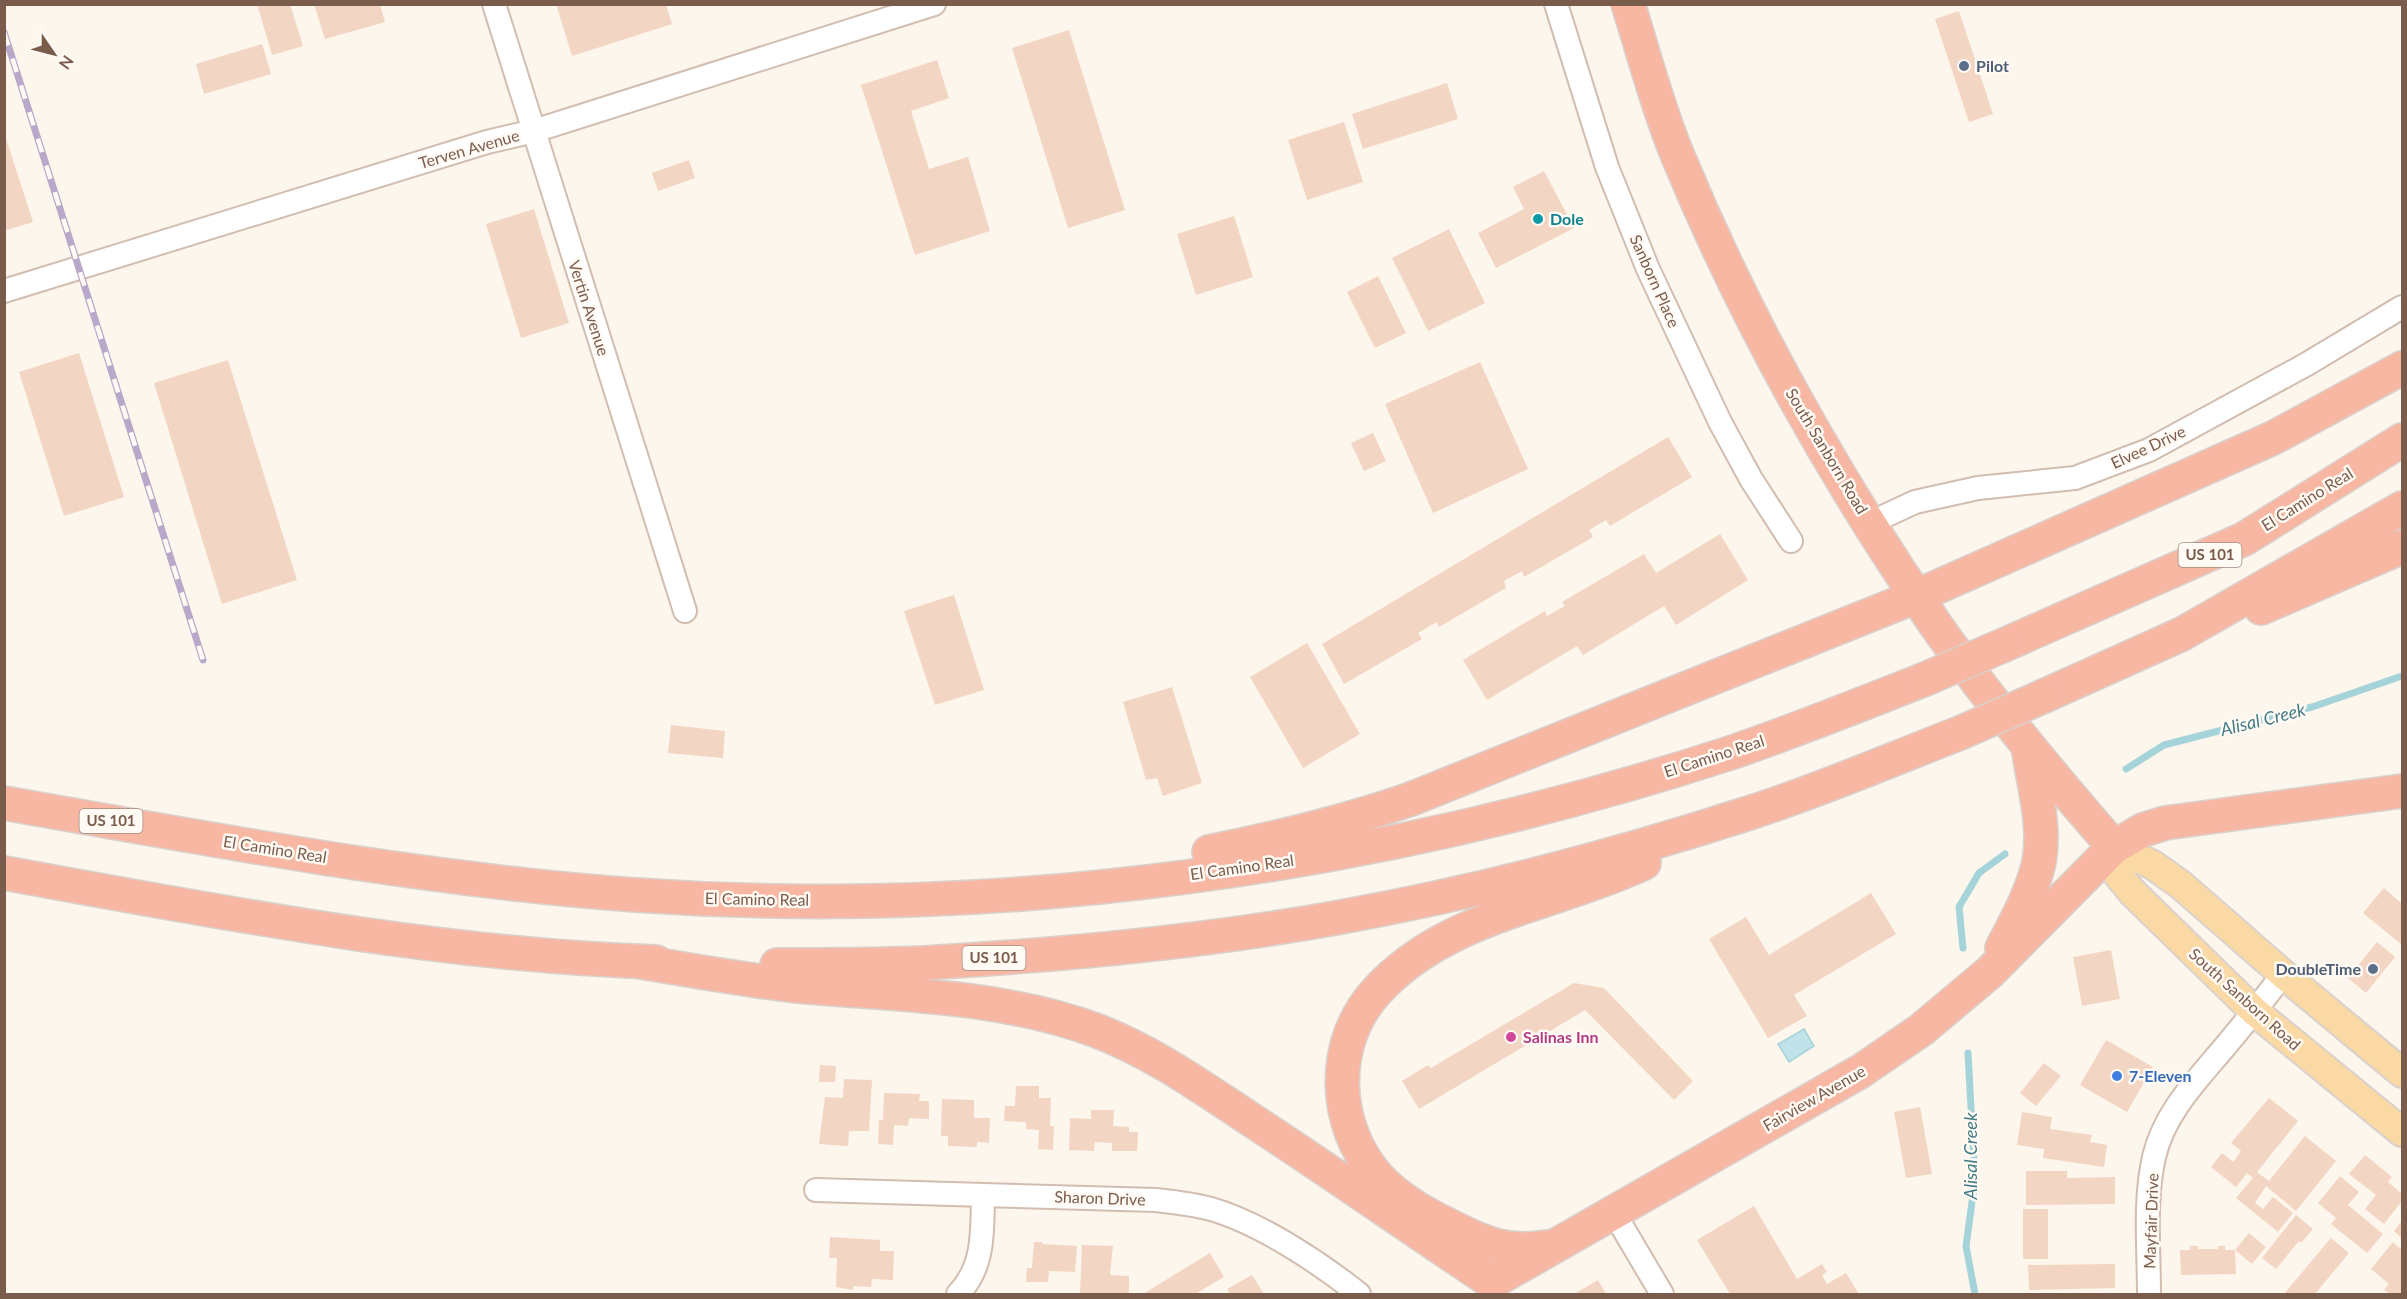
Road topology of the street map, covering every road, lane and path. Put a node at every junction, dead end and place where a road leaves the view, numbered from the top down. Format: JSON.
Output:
{"nodes":[{"id":1,"x":494,"y":4,"type":"edge"},
{"id":2,"x":934,"y":4,"type":"edge"},
{"id":3,"x":1556,"y":4,"type":"edge"},
{"id":4,"x":1628,"y":4,"type":"edge"},
{"id":5,"x":534,"y":131,"type":"junction"},
{"id":6,"x":4,"y":291,"type":"edge"},
{"id":7,"x":2403,"y":307,"type":"edge"},
{"id":8,"x":2403,"y":368,"type":"edge"},
{"id":9,"x":2403,"y":440,"type":"edge"},
{"id":10,"x":2403,"y":507,"type":"edge"},
{"id":11,"x":1869,"y":523,"type":"junction"},
{"id":12,"x":1791,"y":541,"type":"dead end"},
{"id":13,"x":2403,"y":547,"type":"edge"},
{"id":14,"x":1917,"y":596,"type":"junction"},
{"id":15,"x":685,"y":611,"type":"dead end"},
{"id":16,"x":2182,"y":634,"type":"junction"},
{"id":17,"x":2028,"y":746,"type":"junction"},
{"id":18,"x":4,"y":783,"type":"edge"},
{"id":19,"x":2403,"y":792,"type":"edge"},
{"id":20,"x":4,"y":803,"type":"edge"},
{"id":21,"x":1751,"y":812,"type":"junction"},
{"id":22,"x":217,"y":840,"type":"junction"},
{"id":23,"x":2114,"y":847,"type":"junction"},
{"id":24,"x":4,"y":873,"type":"edge"},
{"id":25,"x":918,"y":899,"type":"junction"},
{"id":26,"x":635,"y":961,"type":"junction"},
{"id":27,"x":1990,"y":972,"type":"junction"},
{"id":28,"x":2283,"y":974,"type":"junction"},
{"id":29,"x":2254,"y":1011,"type":"junction"},
{"id":30,"x":2403,"y":1073,"type":"edge"},
{"id":31,"x":2403,"y":1132,"type":"edge"},
{"id":32,"x":816,"y":1190,"type":"dead end"},
{"id":33,"x":984,"y":1195,"type":"junction"},
{"id":34,"x":1614,"y":1213,"type":"junction"},
{"id":35,"x":1558,"y":1245,"type":"junction"},
{"id":36,"x":1482,"y":1288,"type":"edge"},
{"id":37,"x":958,"y":1294,"type":"edge"},
{"id":38,"x":1359,"y":1294,"type":"edge"},
{"id":39,"x":1662,"y":1294,"type":"edge"},
{"id":40,"x":2149,"y":1294,"type":"edge"}],
"edges":[{"from":1,"to":5,"type":"street","name":"Vertin Avenue"},
{"from":2,"to":5,"type":"street","name":"Terven Avenue"},
{"from":3,"to":12,"type":"street","name":"Sanborn Place"},
{"from":4,"to":11,"type":"highway","name":"South Sanborn Road"},
{"from":5,"to":6,"type":"street","name":"Terven Avenue"},
{"from":5,"to":15,"type":"street","name":"Vertin Avenue"},
{"from":7,"to":11,"type":"street","name":"Elvee Drive"},
{"from":8,"to":14,"type":"highway"},
{"from":9,"to":25,"type":"highway","name":"El Camino Real","number":"US 101","bridge":true},
{"from":10,"to":16,"type":"highway","number":"US 101"},
{"from":11,"to":14,"type":"highway","name":"South Sanborn Road"},
{"from":13,"to":16,"type":"highway"},
{"from":14,"to":17,"type":"highway","name":"South Sanborn Road"},
{"from":14,"to":25,"type":"highway"},
{"from":16,"to":21,"type":"highway","number":"US 101","bridge":true},
{"from":17,"to":23,"type":"highway","name":"South Sanborn Road"},
{"from":17,"to":27,"type":"highway"},
{"from":18,"to":22,"type":"highway"},
{"from":19,"to":23,"type":"highway","name":"Fairview Avenue"},
{"from":20,"to":22,"type":"highway","name":"El Camino Real","number":"US 101"},
{"from":21,"to":26,"type":"highway","number":"US 101"},
{"from":21,"to":35,"type":"highway"},
{"from":22,"to":25,"type":"highway","name":"El Camino Real","number":"US 101"},
{"from":23,"to":27,"type":"highway","name":"Fairview Avenue"},
{"from":23,"to":28,"type":"main road","name":"South Sanborn Road"},
{"from":23,"to":29,"type":"main road","name":"South Sanborn Road"},
{"from":24,"to":26,"type":"highway","number":"US 101"},
{"from":26,"to":36,"type":"highway"},
{"from":27,"to":34,"type":"highway","name":"Fairview Avenue"},
{"from":28,"to":29,"type":"street","name":"Mayfair Drive"},
{"from":28,"to":30,"type":"main road","name":"South Sanborn Road"},
{"from":29,"to":31,"type":"main road","name":"South Sanborn Road"},
{"from":29,"to":40,"type":"street","name":"Mayfair Drive"},
{"from":32,"to":33,"type":"street","name":"Sharon Drive"},
{"from":33,"to":37,"type":"street"},
{"from":33,"to":38,"type":"street","name":"Sharon Drive"},
{"from":34,"to":35,"type":"highway","name":"Fairview Avenue"},
{"from":34,"to":39,"type":"street"},
{"from":35,"to":36,"type":"highway","name":"Fairview Avenue"}]}
